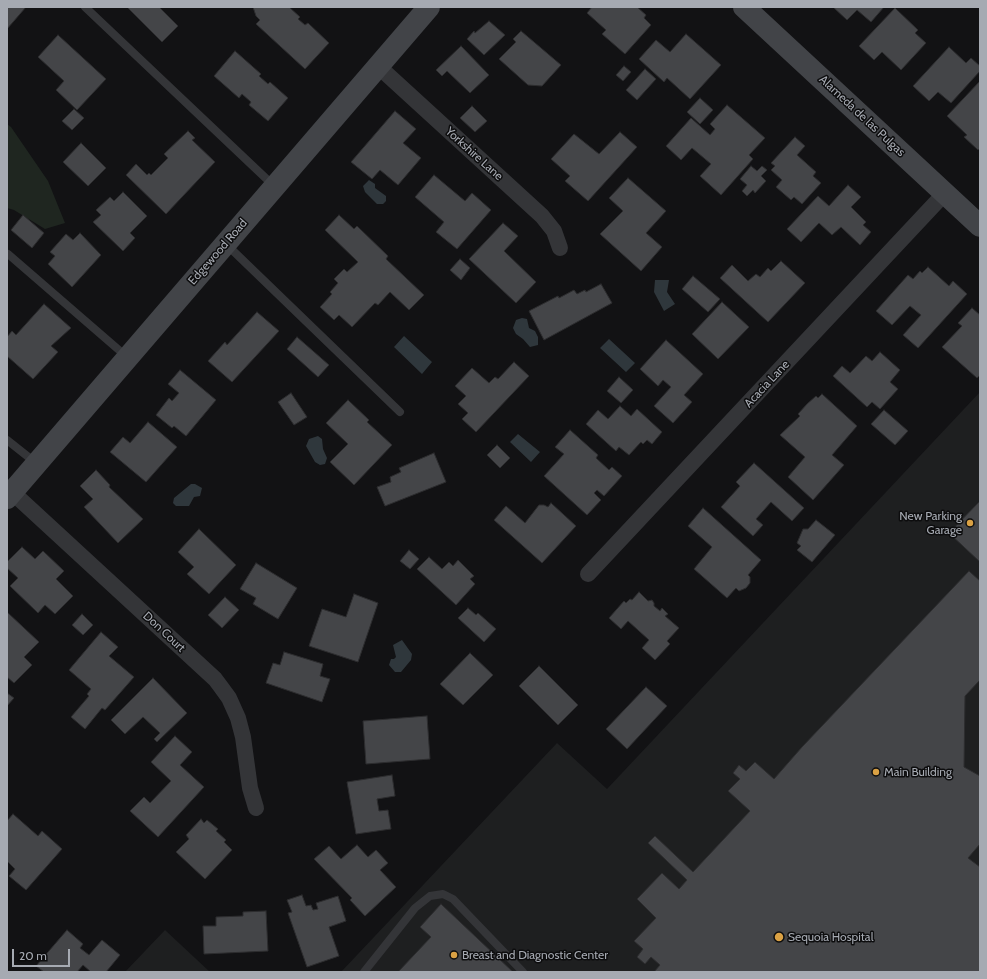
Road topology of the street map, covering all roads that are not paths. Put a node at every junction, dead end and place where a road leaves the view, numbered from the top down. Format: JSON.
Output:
{"nodes":[{"id":1,"x":85,"y":7,"type":"edge"},
{"id":2,"x":429,"y":7,"type":"edge"},
{"id":3,"x":744,"y":7,"type":"edge"},
{"id":4,"x":378,"y":66,"type":"junction"},
{"id":5,"x":275,"y":186,"type":"junction"},
{"id":6,"x":945,"y":193,"type":"junction"},
{"id":7,"x":980,"y":226,"type":"edge"},
{"id":8,"x":226,"y":244,"type":"junction"},
{"id":9,"x":560,"y":248,"type":"dead end"},
{"id":10,"x":8,"y":254,"type":"dead end"},
{"id":11,"x":128,"y":357,"type":"junction"},
{"id":12,"x":400,"y":412,"type":"dead end"},
{"id":13,"x":7,"y":440,"type":"edge"},
{"id":14,"x":37,"y":463,"type":"junction"},
{"id":15,"x":10,"y":495,"type":"edge"},
{"id":16,"x":588,"y":574,"type":"dead end"},
{"id":17,"x":256,"y":808,"type":"dead end"},
{"id":18,"x":364,"y":972,"type":"edge"},
{"id":19,"x":523,"y":972,"type":"edge"}],
"edges":[{"from":1,"to":5,"type":"lane"},
{"from":2,"to":4,"type":"main road","name":"Edgewood Road"},
{"from":3,"to":6,"type":"main road","name":"Alameda de las Pulgas"},
{"from":4,"to":5,"type":"main road","name":"Edgewood Road"},
{"from":4,"to":9,"type":"street","name":"Yorkshire Lane"},
{"from":5,"to":8,"type":"main road","name":"Edgewood Road"},
{"from":6,"to":7,"type":"main road","name":"Alameda de las Pulgas"},
{"from":6,"to":16,"type":"street","name":"Acacia Lane"},
{"from":8,"to":11,"type":"main road","name":"Edgewood Road"},
{"from":8,"to":12,"type":"lane"},
{"from":10,"to":11,"type":"lane"},
{"from":11,"to":14,"type":"main road","name":"Edgewood Road"},
{"from":13,"to":14,"type":"lane"},
{"from":14,"to":15,"type":"main road","name":"Edgewood Road"},
{"from":15,"to":17,"type":"street","name":"Don Court"},
{"from":18,"to":19,"type":"lane"}]}
